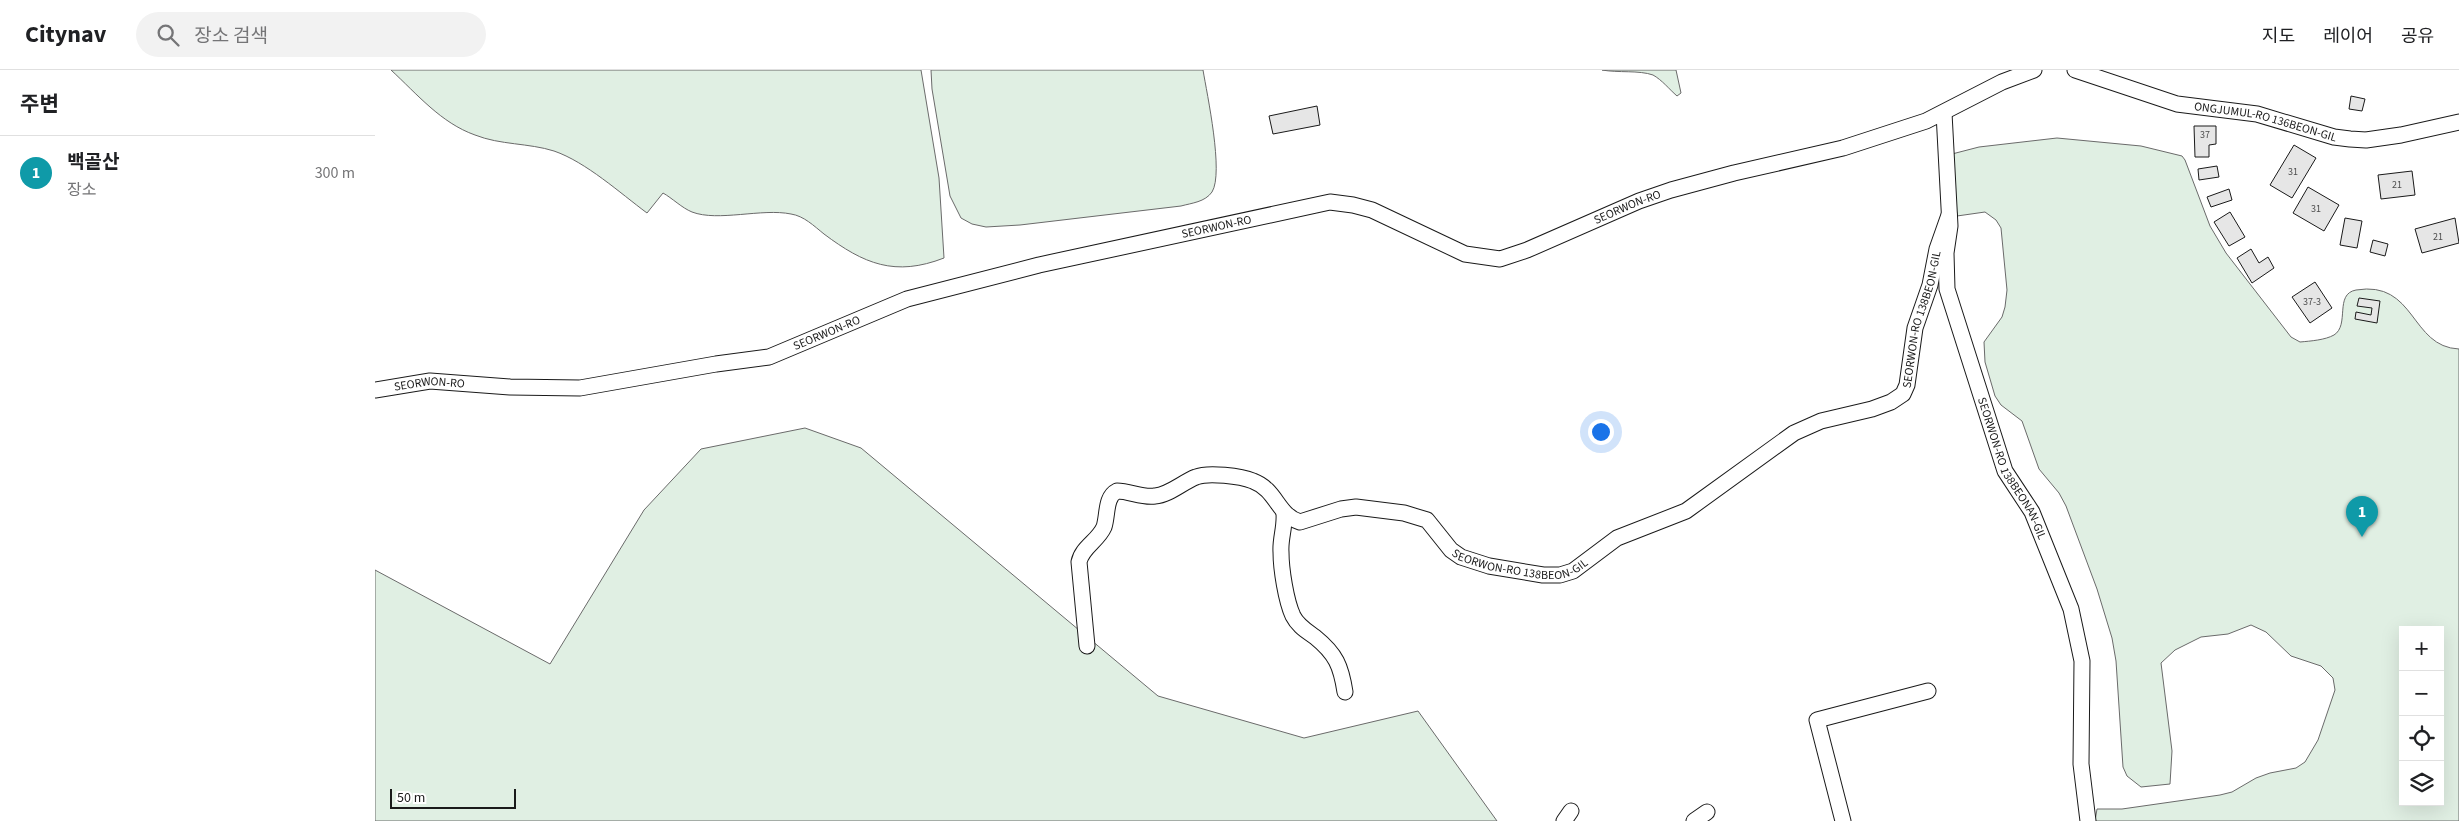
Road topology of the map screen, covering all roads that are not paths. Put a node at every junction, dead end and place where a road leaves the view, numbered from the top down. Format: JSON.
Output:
{"nodes":[{"id":1,"x":2033,"y":70,"type":"edge"},
{"id":2,"x":2075,"y":70,"type":"edge"},
{"id":3,"x":1944,"y":113,"type":"junction"},
{"id":4,"x":2459,"y":122,"type":"edge"},
{"id":5,"x":1949,"y":215,"type":"junction"},
{"id":6,"x":375,"y":390,"type":"edge"},
{"id":7,"x":1284,"y":514,"type":"junction"},
{"id":8,"x":1087,"y":646,"type":"dead end"},
{"id":9,"x":1927,"y":690,"type":"dead end"},
{"id":10,"x":1345,"y":692,"type":"dead end"},
{"id":11,"x":1707,"y":812,"type":"dead end"},
{"id":12,"x":1694,"y":821,"type":"edge"},
{"id":13,"x":1843,"y":821,"type":"edge"},
{"id":14,"x":2088,"y":821,"type":"edge"}],
"edges":[{"from":1,"to":3,"type":"street","name":"SEORWON-RO"},
{"from":2,"to":4,"type":"street","name":"ONGJUMUL-RO 136BEON-GIL"},
{"from":3,"to":5,"type":"street","name":"SEORWON-RO 138BEONAN-GIL"},
{"from":3,"to":6,"type":"street","name":"SEORWON-RO"},
{"from":5,"to":7,"type":"street","name":"SEORWON-RO 138BEON-GIL"},
{"from":5,"to":14,"type":"street","name":"SEORWON-RO 138BEONAN-GIL"},
{"from":7,"to":8,"type":"street"},
{"from":7,"to":10,"type":"street"},
{"from":9,"to":13,"type":"street"},
{"from":11,"to":12,"type":"street"}]}
